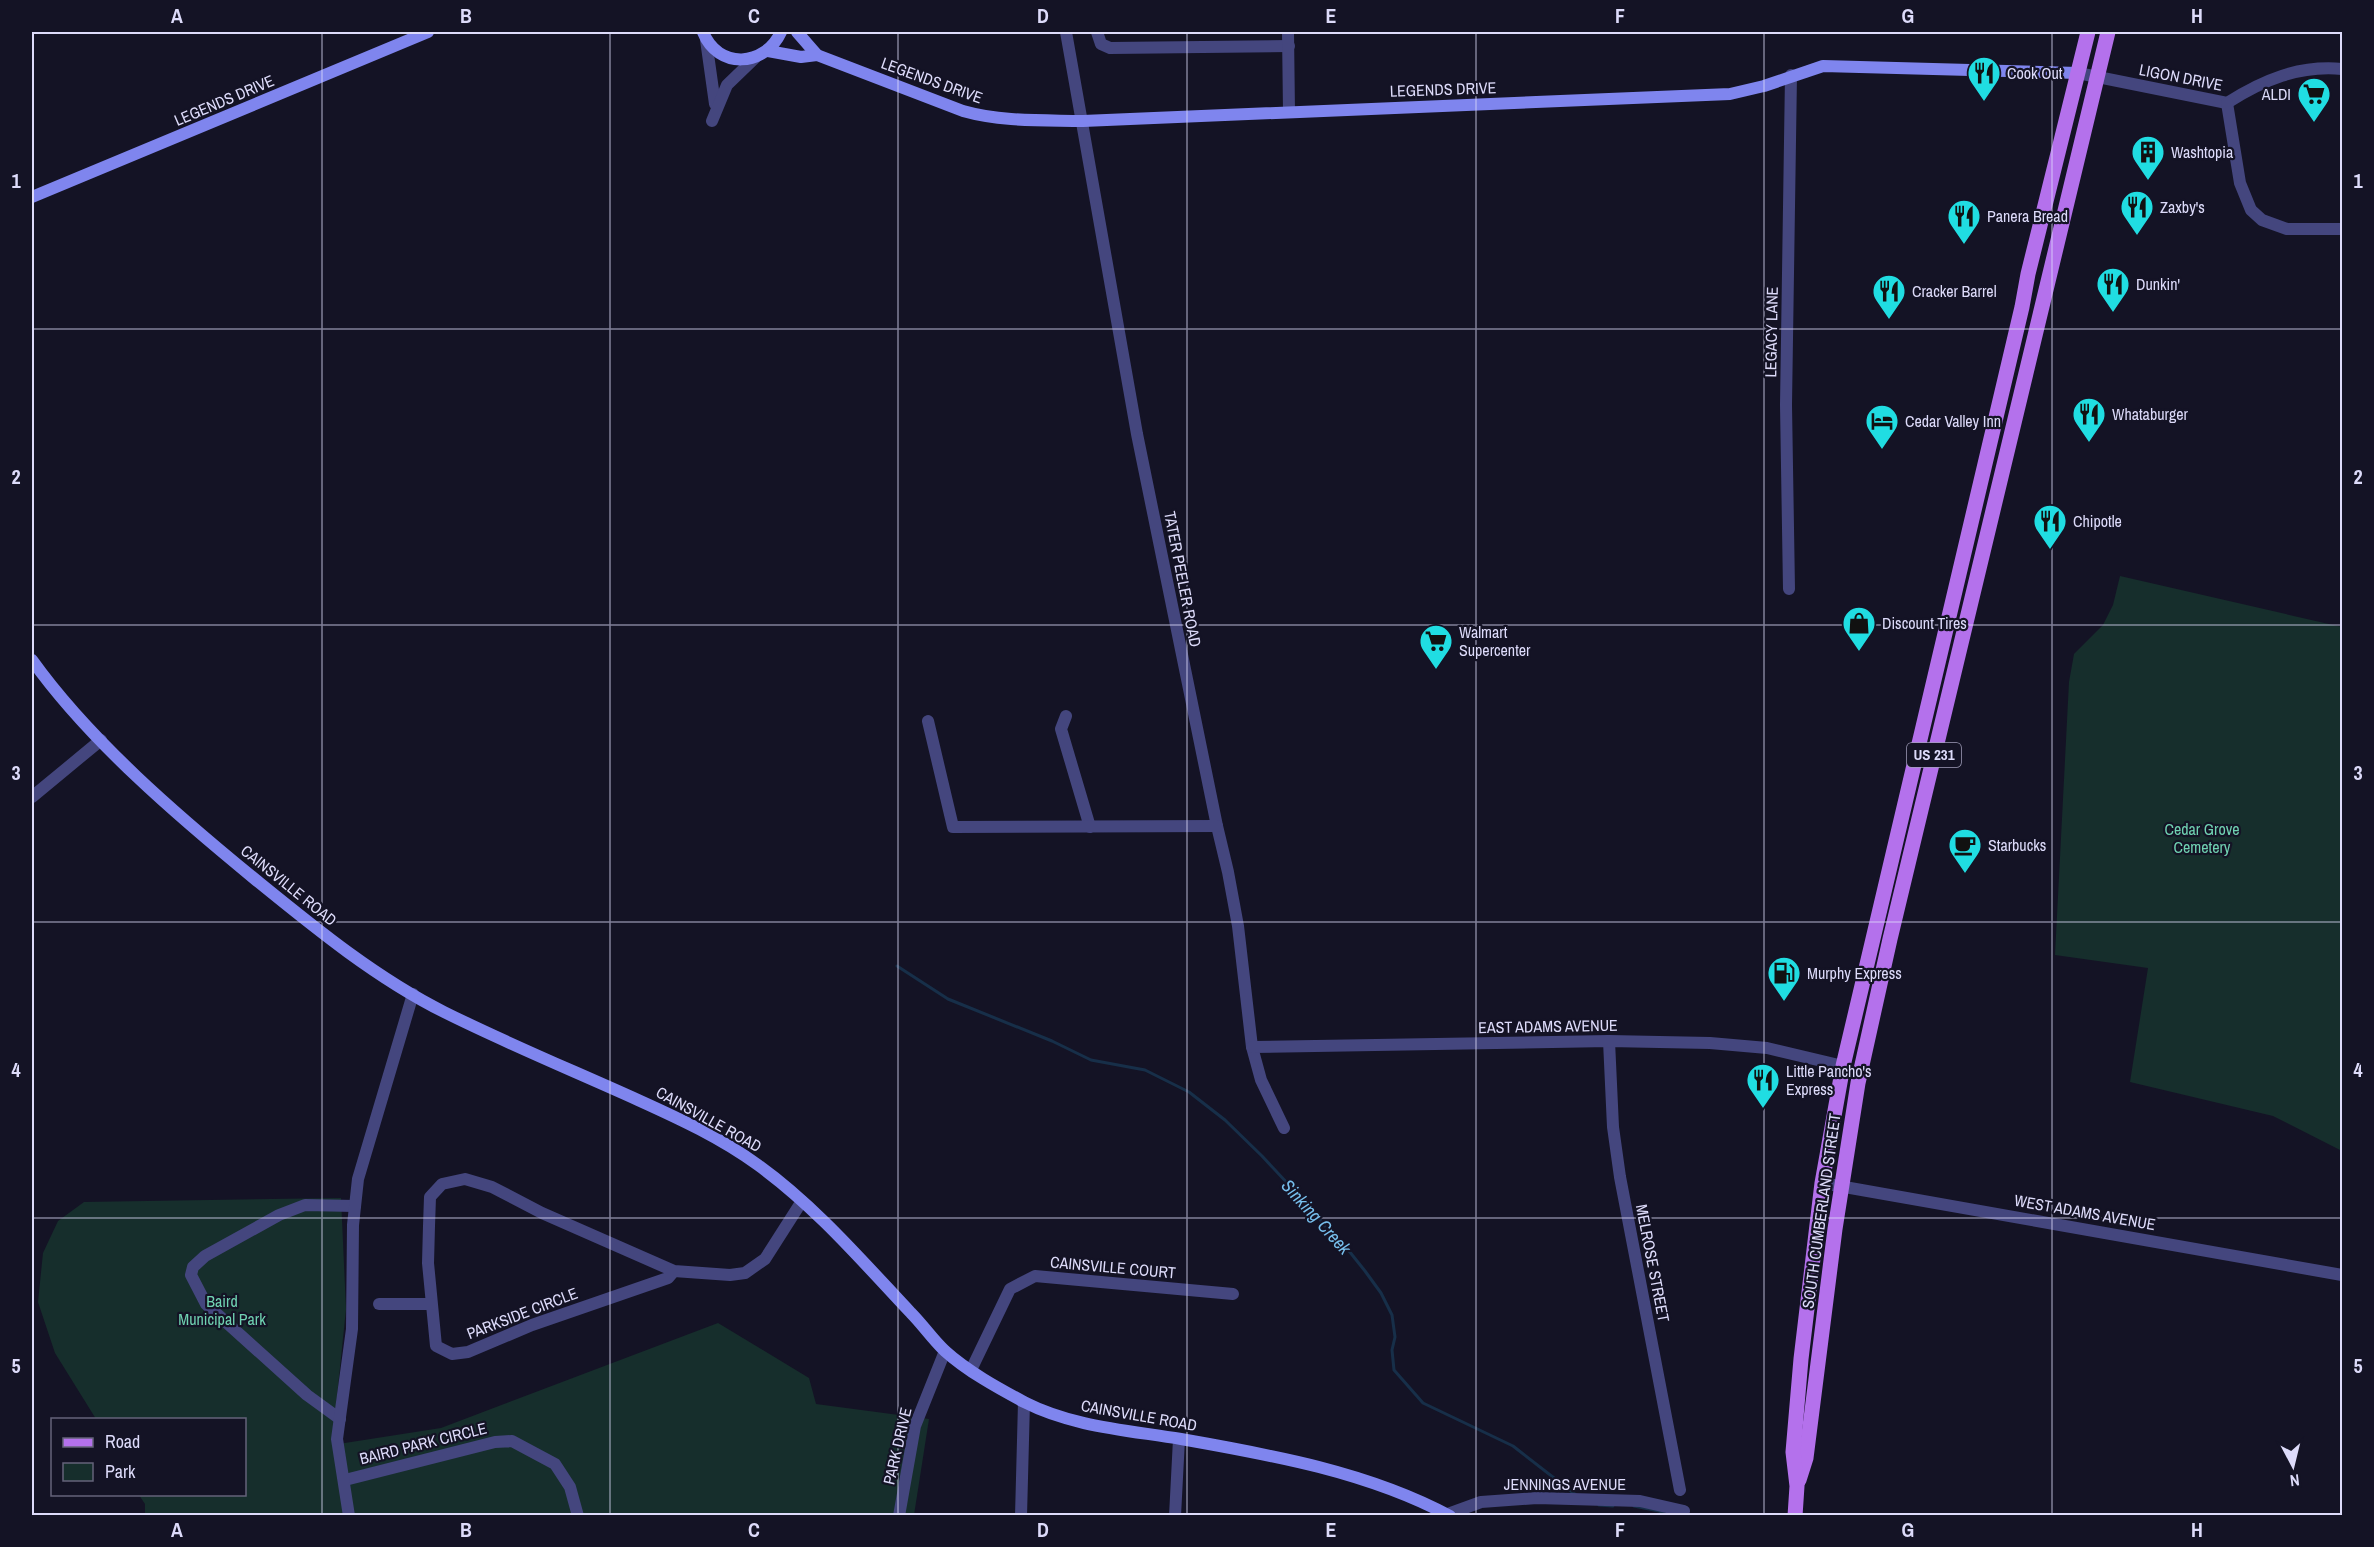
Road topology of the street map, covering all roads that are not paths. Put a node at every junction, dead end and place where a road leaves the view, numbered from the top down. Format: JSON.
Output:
{"nodes":[{"id":1,"x":428,"y":32,"type":"edge"},
{"id":2,"x":781,"y":32,"type":"edge"},
{"id":3,"x":797,"y":32,"type":"edge"},
{"id":4,"x":1066,"y":32,"type":"edge"},
{"id":5,"x":1097,"y":32,"type":"edge"},
{"id":6,"x":1288,"y":32,"type":"edge"},
{"id":7,"x":2088,"y":32,"type":"edge"},
{"id":8,"x":2108,"y":32,"type":"edge"},
{"id":9,"x":705,"y":36,"type":"edge"},
{"id":10,"x":1289,"y":46,"type":"junction"},
{"id":11,"x":768,"y":51,"type":"junction"},
{"id":12,"x":821,"y":56,"type":"junction"},
{"id":13,"x":756,"y":57,"type":"junction"},
{"id":14,"x":2343,"y":69,"type":"edge"},
{"id":15,"x":2078,"y":73,"type":"junction"},
{"id":16,"x":1791,"y":75,"type":"junction"},
{"id":17,"x":2097,"y":77,"type":"junction"},
{"id":18,"x":2228,"y":103,"type":"junction"},
{"id":19,"x":1289,"y":112,"type":"junction"},
{"id":20,"x":1083,"y":120,"type":"junction"},
{"id":21,"x":32,"y":197,"type":"edge"},
{"id":22,"x":2343,"y":229,"type":"edge"},
{"id":23,"x":1789,"y":589,"type":"dead end"},
{"id":24,"x":32,"y":660,"type":"edge"},
{"id":25,"x":1066,"y":716,"type":"dead end"},
{"id":26,"x":928,"y":721,"type":"dead end"},
{"id":27,"x":101,"y":740,"type":"junction"},
{"id":28,"x":32,"y":796,"type":"edge"},
{"id":29,"x":1217,"y":826,"type":"junction"},
{"id":30,"x":1090,"y":827,"type":"junction"},
{"id":31,"x":413,"y":994,"type":"junction"},
{"id":32,"x":1609,"y":1041,"type":"junction"},
{"id":33,"x":1252,"y":1047,"type":"junction"},
{"id":34,"x":1843,"y":1066,"type":"junction"},
{"id":35,"x":1284,"y":1128,"type":"dead end"},
{"id":36,"x":1822,"y":1183,"type":"junction"},
{"id":37,"x":1841,"y":1186,"type":"junction"},
{"id":38,"x":802,"y":1201,"type":"junction"},
{"id":39,"x":355,"y":1206,"type":"junction"},
{"id":40,"x":674,"y":1271,"type":"junction"},
{"id":41,"x":2343,"y":1275,"type":"edge"},
{"id":42,"x":1233,"y":1294,"type":"dead end"},
{"id":43,"x":379,"y":1304,"type":"dead end"},
{"id":44,"x":431,"y":1304,"type":"junction"},
{"id":45,"x":945,"y":1351,"type":"junction"},
{"id":46,"x":971,"y":1370,"type":"junction"},
{"id":47,"x":1024,"y":1402,"type":"junction"},
{"id":48,"x":340,"y":1419,"type":"junction"},
{"id":49,"x":1179,"y":1439,"type":"junction"},
{"id":50,"x":345,"y":1480,"type":"junction"},
{"id":51,"x":1797,"y":1486,"type":"junction"},
{"id":52,"x":1680,"y":1490,"type":"dead end"},
{"id":53,"x":1684,"y":1511,"type":"dead end"},
{"id":54,"x":350,"y":1515,"type":"edge"},
{"id":55,"x":578,"y":1515,"type":"edge"},
{"id":56,"x":899,"y":1515,"type":"edge"},
{"id":57,"x":1021,"y":1515,"type":"edge"},
{"id":58,"x":1175,"y":1515,"type":"edge"},
{"id":59,"x":1449,"y":1515,"type":"edge"},
{"id":60,"x":1795,"y":1515,"type":"edge"}],
"edges":[{"from":1,"to":21,"type":"street","name":"LEGENDS DRIVE"},
{"from":2,"to":11,"type":"street"},
{"from":3,"to":12,"type":"street","name":"LEGENDS DRIVE"},
{"from":4,"to":20,"type":"street","name":"TATER PEELER ROAD"},
{"from":5,"to":10,"type":"street"},
{"from":6,"to":10,"type":"street"},
{"from":7,"to":15,"type":"main road","name":"SOUTH CUMBERLAND STREET","number":"US 231"},
{"from":8,"to":17,"type":"main road","name":"SOUTH CUMBERLAND STREET","number":"US 231"},
{"from":9,"to":13,"type":"street"},
{"from":9,"to":13,"type":"street"},
{"from":10,"to":19,"type":"street"},
{"from":11,"to":12,"type":"street","name":"LEGENDS DRIVE"},
{"from":11,"to":13,"type":"street"},
{"from":12,"to":20,"type":"street","name":"LEGENDS DRIVE"},
{"from":14,"to":18,"type":"street","name":"LIGON DRIVE"},
{"from":15,"to":16,"type":"street","name":"LEGENDS DRIVE"},
{"from":15,"to":17,"type":"street","name":"LIGON DRIVE"},
{"from":15,"to":34,"type":"main road","name":"SOUTH CUMBERLAND STREET","number":"US 231"},
{"from":16,"to":19,"type":"street","name":"LEGENDS DRIVE"},
{"from":16,"to":23,"type":"street","name":"LEGACY LANE"},
{"from":17,"to":18,"type":"street","name":"LIGON DRIVE"},
{"from":17,"to":37,"type":"main road","name":"SOUTH CUMBERLAND STREET","number":"US 231"},
{"from":18,"to":22,"type":"street"},
{"from":19,"to":20,"type":"street","name":"LEGENDS DRIVE"},
{"from":20,"to":29,"type":"street","name":"TATER PEELER ROAD"},
{"from":24,"to":27,"type":"street","name":"CAINSVILLE ROAD"},
{"from":25,"to":30,"type":"street"},
{"from":26,"to":30,"type":"street"},
{"from":27,"to":28,"type":"street"},
{"from":27,"to":31,"type":"street","name":"CAINSVILLE ROAD"},
{"from":29,"to":30,"type":"street"},
{"from":29,"to":33,"type":"street","name":"TATER PEELER ROAD"},
{"from":31,"to":38,"type":"street","name":"CAINSVILLE ROAD"},
{"from":31,"to":39,"type":"street","name":"BAIRD PARK CIRCLE"},
{"from":32,"to":33,"type":"street","name":"EAST ADAMS AVENUE"},
{"from":32,"to":34,"type":"street","name":"EAST ADAMS AVENUE"},
{"from":32,"to":52,"type":"street","name":"MELROSE STREET"},
{"from":33,"to":35,"type":"street","name":"TATER PEELER ROAD"},
{"from":34,"to":36,"type":"main road","name":"SOUTH CUMBERLAND STREET","number":"US 231"},
{"from":36,"to":37,"type":"street","name":"WEST ADAMS AVENUE"},
{"from":36,"to":51,"type":"main road","name":"SOUTH CUMBERLAND STREET","number":"US 231"},
{"from":37,"to":41,"type":"street","name":"WEST ADAMS AVENUE"},
{"from":37,"to":51,"type":"main road","name":"SOUTH CUMBERLAND STREET","number":"US 231"},
{"from":38,"to":40,"type":"street","name":"PARKSIDE CIRCLE"},
{"from":38,"to":45,"type":"street","name":"CAINSVILLE ROAD"},
{"from":39,"to":48,"type":"street","name":"BAIRD PARK CIRCLE"},
{"from":39,"to":48,"type":"street"},
{"from":40,"to":44,"type":"street","name":"PARKSIDE CIRCLE"},
{"from":40,"to":44,"type":"street","name":"PARKSIDE CIRCLE"},
{"from":42,"to":46,"type":"street","name":"CAINSVILLE COURT"},
{"from":43,"to":44,"type":"street"},
{"from":45,"to":46,"type":"street","name":"CAINSVILLE ROAD"},
{"from":45,"to":56,"type":"street","name":"PARK DRIVE"},
{"from":46,"to":47,"type":"street","name":"CAINSVILLE ROAD"},
{"from":47,"to":49,"type":"street","name":"CAINSVILLE ROAD"},
{"from":47,"to":57,"type":"street"},
{"from":48,"to":50,"type":"street","name":"BAIRD PARK CIRCLE"},
{"from":49,"to":58,"type":"street"},
{"from":49,"to":59,"type":"street","name":"CAINSVILLE ROAD"},
{"from":50,"to":54,"type":"street","name":"BAIRD PARK CIRCLE"},
{"from":50,"to":55,"type":"street","name":"BAIRD PARK CIRCLE"},
{"from":51,"to":60,"type":"main road","name":"SOUTH CUMBERLAND STREET","number":"US 231"},
{"from":53,"to":59,"type":"street","name":"JENNINGS AVENUE"}]}
